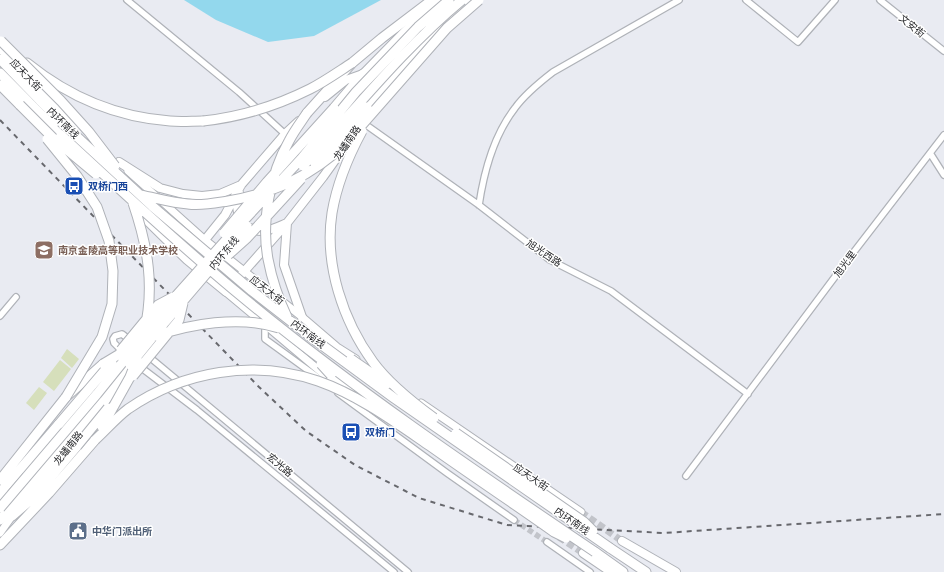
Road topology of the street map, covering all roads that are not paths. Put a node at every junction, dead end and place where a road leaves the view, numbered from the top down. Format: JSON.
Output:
{"nodes":[{"id":1,"x":127,"y":0,"type":"edge"},
{"id":2,"x":432,"y":0,"type":"edge"},
{"id":3,"x":442,"y":0,"type":"edge"},
{"id":4,"x":449,"y":0,"type":"edge"},
{"id":5,"x":462,"y":0,"type":"edge"},
{"id":6,"x":473,"y":0,"type":"edge"},
{"id":7,"x":479,"y":0,"type":"edge"},
{"id":8,"x":679,"y":0,"type":"edge"},
{"id":9,"x":746,"y":0,"type":"edge"},
{"id":10,"x":835,"y":0,"type":"edge"},
{"id":11,"x":880,"y":0,"type":"edge"},
{"id":12,"x":0,"y":43,"type":"edge"},
{"id":13,"x":944,"y":51,"type":"edge"},
{"id":14,"x":0,"y":59,"type":"edge"},
{"id":15,"x":352,"y":63,"type":"junction"},
{"id":16,"x":402,"y":70,"type":"junction"},
{"id":17,"x":0,"y":73,"type":"edge"},
{"id":18,"x":363,"y":74,"type":"junction"},
{"id":19,"x":0,"y":77,"type":"edge"},
{"id":20,"x":0,"y":85,"type":"edge"},
{"id":21,"x":20,"y":105,"type":"junction"},
{"id":22,"x":56,"y":106,"type":"joint"},
{"id":23,"x":366,"y":119,"type":"junction"},
{"id":24,"x":284,"y":134,"type":"junction"},
{"id":25,"x":944,"y":135,"type":"edge"},
{"id":26,"x":930,"y":153,"type":"junction"},
{"id":27,"x":119,"y":162,"type":"junction"},
{"id":28,"x":944,"y":175,"type":"edge"},
{"id":29,"x":240,"y":184,"type":"junction"},
{"id":30,"x":479,"y":205,"type":"junction"},
{"id":31,"x":287,"y":223,"type":"junction"},
{"id":32,"x":205,"y":240,"type":"junction"},
{"id":33,"x":187,"y":260,"type":"junction"},
{"id":34,"x":243,"y":271,"type":"junction"},
{"id":35,"x":203,"y":272,"type":"junction"},
{"id":36,"x":226,"y":292,"type":"junction"},
{"id":37,"x":16,"y":297,"type":"dead end"},
{"id":38,"x":180,"y":299,"type":"junction"},
{"id":39,"x":0,"y":316,"type":"edge"},
{"id":40,"x":302,"y":317,"type":"junction"},
{"id":41,"x":265,"y":326,"type":"junction"},
{"id":42,"x":125,"y":354,"type":"junction"},
{"id":43,"x":152,"y":359,"type":"junction"},
{"id":44,"x":137,"y":364,"type":"junction"},
{"id":45,"x":143,"y":369,"type":"junction"},
{"id":46,"x":748,"y":394,"type":"junction"},
{"id":47,"x":66,"y":397,"type":"junction"},
{"id":48,"x":413,"y":403,"type":"junction"},
{"id":49,"x":399,"y":426,"type":"junction"},
{"id":50,"x":95,"y":440,"type":"junction"},
{"id":51,"x":686,"y":476,"type":"dead end"},
{"id":52,"x":1,"y":489,"type":"edge"},
{"id":53,"x":0,"y":508,"type":"edge"},
{"id":54,"x":514,"y":508,"type":"dead end"},
{"id":55,"x":581,"y":512,"type":"tunnel mouth"},
{"id":56,"x":12,"y":516,"type":"junction"},
{"id":57,"x":0,"y":520,"type":"edge"},
{"id":58,"x":514,"y":520,"type":"tunnel mouth"},
{"id":59,"x":0,"y":533,"type":"edge"},
{"id":60,"x":622,"y":541,"type":"tunnel mouth"},
{"id":61,"x":547,"y":542,"type":"tunnel mouth"},
{"id":62,"x":0,"y":545,"type":"edge"},
{"id":63,"x":610,"y":548,"type":"junction"},
{"id":64,"x":595,"y":552,"type":"junction"},
{"id":65,"x":583,"y":553,"type":"tunnel mouth"},
{"id":66,"x":394,"y":572,"type":"edge"},
{"id":67,"x":408,"y":572,"type":"edge"},
{"id":68,"x":590,"y":572,"type":"edge"},
{"id":69,"x":611,"y":572,"type":"edge"},
{"id":70,"x":623,"y":572,"type":"edge"},
{"id":71,"x":646,"y":572,"type":"edge"},
{"id":72,"x":676,"y":572,"type":"edge"}],
"edges":[{"from":1,"to":24,"type":"street"},
{"from":2,"to":15,"type":"highway"},
{"from":3,"to":18,"type":"main road"},
{"from":4,"to":35,"type":"highway","name":"内环东线","bridge":true},
{"from":5,"to":35,"type":"highway","name":"内环东线","bridge":true},
{"from":6,"to":16,"type":"main road","name":"龙蟠南路"},
{"from":7,"to":23,"type":"highway","bridge":true},
{"from":8,"to":30,"type":"street"},
{"from":9,"to":10,"type":"street"},
{"from":11,"to":13,"type":"street","name":"文安街"},
{"from":12,"to":15,"type":"highway","bridge":true},
{"from":12,"to":22,"type":"main road","name":"应天大街"},
{"from":12,"to":50,"type":"highway","bridge":true},
{"from":14,"to":63,"type":"highway","name":"内环南线","bridge":true},
{"from":15,"to":49,"type":"highway","bridge":true},
{"from":16,"to":23,"type":"main road","name":"龙蟠南路"},
{"from":16,"to":35,"type":"highway","bridge":true},
{"from":17,"to":64,"type":"highway","name":"内环南线","bridge":true},
{"from":18,"to":24,"type":"main road"},
{"from":18,"to":35,"type":"highway","bridge":true},
{"from":19,"to":33,"type":"main road","name":"应天大街"},
{"from":20,"to":21,"type":"highway"},
{"from":21,"to":23,"type":"highway","bridge":true},
{"from":21,"to":47,"type":"highway","bridge":true},
{"from":22,"to":27,"type":"street","name":"应天大街"},
{"from":23,"to":30,"type":"street","name":"旭光西路"},
{"from":23,"to":31,"type":"main road","name":"龙蟠南路"},
{"from":23,"to":48,"type":"highway","bridge":true},
{"from":24,"to":29,"type":"main road"},
{"from":25,"to":26,"type":"street","name":"旭光里"},
{"from":26,"to":28,"type":"street"},
{"from":26,"to":46,"type":"street","name":"旭光里"},
{"from":27,"to":29,"type":"main road"},
{"from":27,"to":32,"type":"street","name":"应天大街"},
{"from":29,"to":31,"type":"main road"},
{"from":29,"to":32,"type":"main road"},
{"from":30,"to":46,"type":"street","name":"旭光西路"},
{"from":31,"to":34,"type":"main road","name":"龙蟠南路"},
{"from":31,"to":40,"type":"main road"},
{"from":32,"to":33,"type":"main road"},
{"from":32,"to":34,"type":"street","name":"应天大街"},
{"from":33,"to":36,"type":"main road","name":"应天大街"},
{"from":34,"to":36,"type":"main road","name":"龙蟠南路"},
{"from":34,"to":40,"type":"street","name":"应天大街"},
{"from":35,"to":38,"type":"highway","name":"内环东线","bridge":true},
{"from":36,"to":41,"type":"street","name":"应天大街"},
{"from":37,"to":39,"type":"street"},
{"from":38,"to":52,"type":"highway","bridge":true},
{"from":38,"to":53,"type":"highway","name":"内环东线","bridge":true},
{"from":38,"to":56,"type":"highway","bridge":true},
{"from":38,"to":57,"type":"highway","name":"内环东线","bridge":true},
{"from":40,"to":55,"type":"street","name":"应天大街"},
{"from":41,"to":54,"type":"street","name":"应天大街"},
{"from":41,"to":58,"type":"street"},
{"from":42,"to":43,"type":"street","name":"宏光路"},
{"from":42,"to":44,"type":"street","name":"宏光路"},
{"from":42,"to":52,"type":"street","name":"龙蟠南路"},
{"from":43,"to":45,"type":"street"},
{"from":43,"to":67,"type":"street","name":"宏光路"},
{"from":44,"to":45,"type":"street","name":"宏光路"},
{"from":44,"to":56,"type":"street","name":"龙蟠南路"},
{"from":45,"to":66,"type":"street","name":"宏光路"},
{"from":46,"to":51,"type":"street","name":"旭光里"},
{"from":47,"to":48,"type":"highway","bridge":true},
{"from":47,"to":52,"type":"highway"},
{"from":48,"to":63,"type":"highway","bridge":true},
{"from":49,"to":50,"type":"highway","bridge":true},
{"from":49,"to":64,"type":"highway","bridge":true},
{"from":50,"to":62,"type":"highway"},
{"from":56,"to":59,"type":"street","name":"龙蟠南路"},
{"from":60,"to":72,"type":"main road"},
{"from":61,"to":68,"type":"street"},
{"from":63,"to":71,"type":"highway","name":"内环南线"},
{"from":64,"to":70,"type":"highway","name":"内环南线"},
{"from":65,"to":69,"type":"main road"}]}
